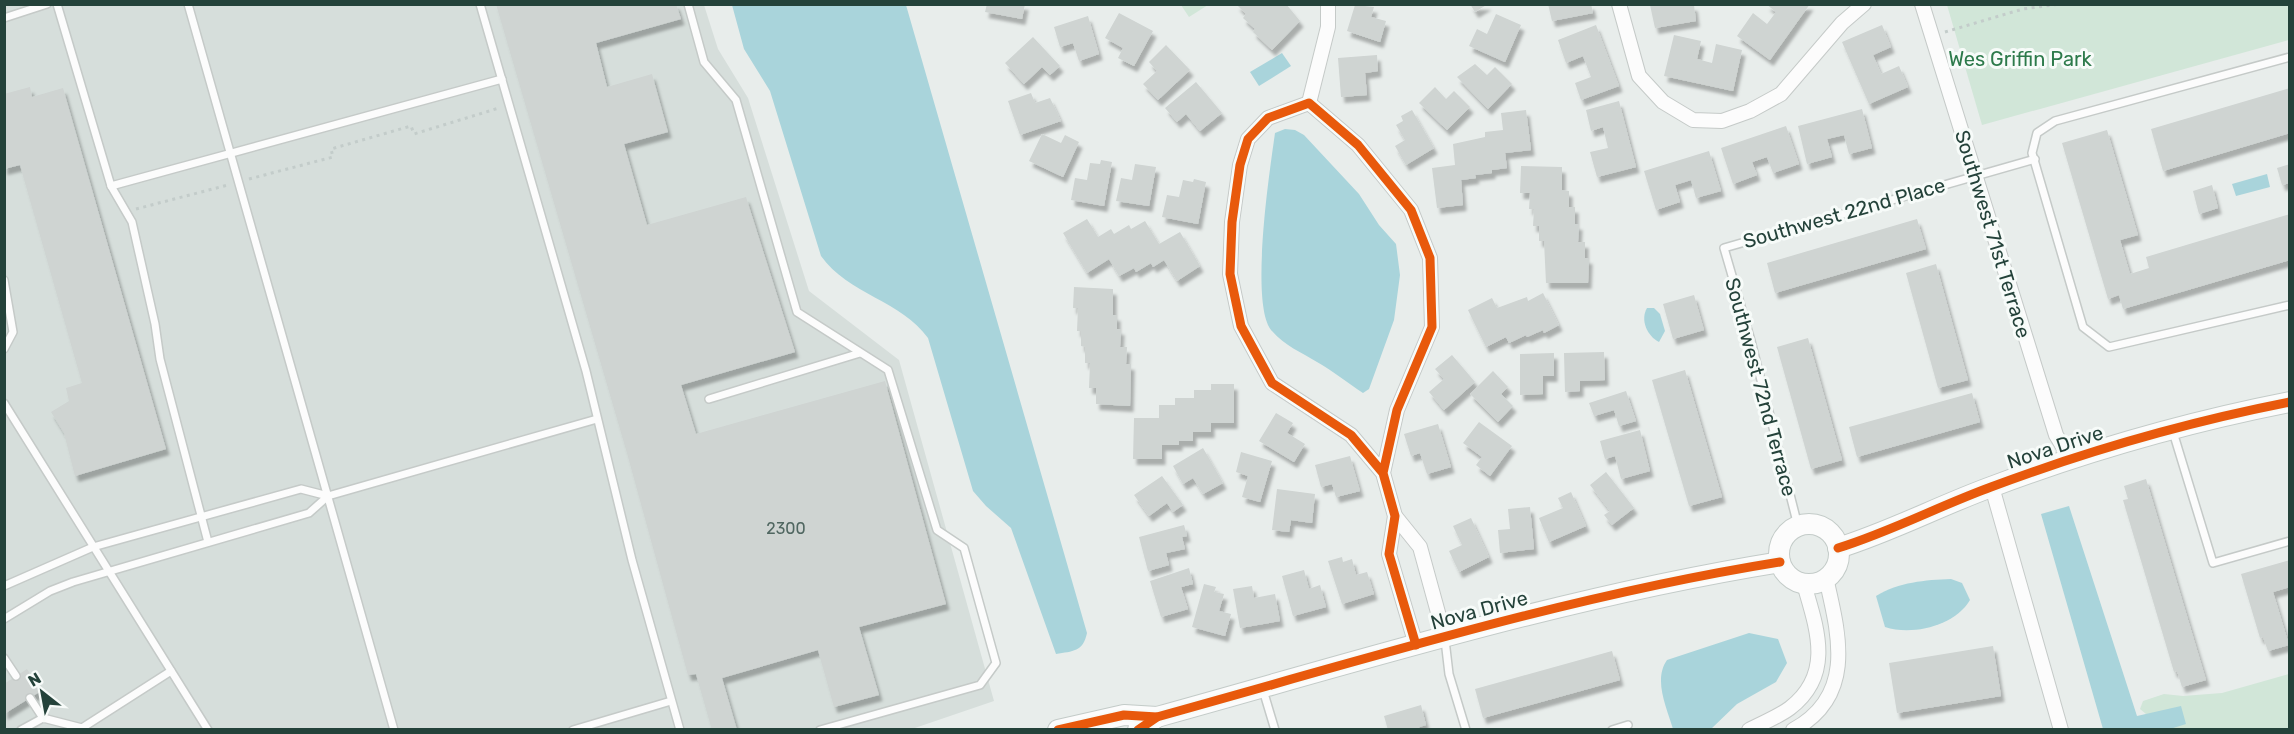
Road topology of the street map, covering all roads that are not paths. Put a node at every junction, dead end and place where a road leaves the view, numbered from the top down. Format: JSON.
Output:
{"nodes":[{"id":1,"x":47,"y":4,"type":"edge"},
{"id":2,"x":57,"y":4,"type":"edge"},
{"id":3,"x":188,"y":4,"type":"edge"},
{"id":4,"x":480,"y":4,"type":"edge"},
{"id":5,"x":688,"y":4,"type":"edge"},
{"id":6,"x":1328,"y":4,"type":"edge"},
{"id":7,"x":1619,"y":4,"type":"edge"},
{"id":8,"x":1864,"y":4,"type":"edge"},
{"id":9,"x":1922,"y":4,"type":"edge"},
{"id":10,"x":4,"y":18,"type":"edge"},
{"id":11,"x":2289,"y":57,"type":"edge"},
{"id":12,"x":502,"y":79,"type":"junction"},
{"id":13,"x":1309,"y":103,"type":"junction"},
{"id":14,"x":230,"y":151,"type":"junction"},
{"id":15,"x":2035,"y":159,"type":"junction"},
{"id":16,"x":1974,"y":175,"type":"junction"},
{"id":17,"x":111,"y":186,"type":"junction"},
{"id":18,"x":1724,"y":248,"type":"joint"},
{"id":19,"x":4,"y":279,"type":"edge"},
{"id":20,"x":2289,"y":305,"type":"edge"},
{"id":21,"x":4,"y":349,"type":"edge"},
{"id":22,"x":861,"y":353,"type":"junction"},
{"id":23,"x":709,"y":399,"type":"dead end"},
{"id":24,"x":2289,"y":402,"type":"edge"},
{"id":25,"x":4,"y":403,"type":"edge"},
{"id":26,"x":597,"y":419,"type":"junction"},
{"id":27,"x":2172,"y":429,"type":"junction"},
{"id":28,"x":2071,"y":460,"type":"junction"},
{"id":29,"x":1383,"y":473,"type":"junction"},
{"id":30,"x":1992,"y":487,"type":"junction"},
{"id":31,"x":328,"y":496,"type":"junction"},
{"id":32,"x":1395,"y":516,"type":"junction"},
{"id":33,"x":201,"y":517,"type":"junction"},
{"id":34,"x":1798,"y":526,"type":"junction"},
{"id":35,"x":2289,"y":541,"type":"edge"},
{"id":36,"x":208,"y":542,"type":"junction"},
{"id":37,"x":93,"y":547,"type":"junction"},
{"id":38,"x":1838,"y":548,"type":"junction"},
{"id":39,"x":1780,"y":562,"type":"junction"},
{"id":40,"x":108,"y":573,"type":"junction"},
{"id":41,"x":1826,"y":578,"type":"junction"},
{"id":42,"x":1804,"y":584,"type":"junction"},
{"id":43,"x":4,"y":586,"type":"edge"},
{"id":44,"x":4,"y":619,"type":"edge"},
{"id":45,"x":1445,"y":638,"type":"junction"},
{"id":46,"x":1416,"y":645,"type":"junction"},
{"id":47,"x":5,"y":659,"type":"edge"},
{"id":48,"x":171,"y":671,"type":"junction"},
{"id":49,"x":16,"y":676,"type":"dead end"},
{"id":50,"x":1262,"y":688,"type":"junction"},
{"id":51,"x":30,"y":698,"type":"dead end"},
{"id":52,"x":671,"y":701,"type":"junction"},
{"id":53,"x":42,"y":718,"type":"junction"},
{"id":54,"x":1159,"y":723,"type":"edge"},
{"id":55,"x":1628,"y":725,"type":"dead end"},
{"id":56,"x":21,"y":729,"type":"edge"},
{"id":57,"x":208,"y":729,"type":"edge"},
{"id":58,"x":394,"y":729,"type":"edge"},
{"id":59,"x":573,"y":729,"type":"edge"},
{"id":60,"x":680,"y":729,"type":"edge"},
{"id":61,"x":820,"y":729,"type":"edge"},
{"id":62,"x":1058,"y":729,"type":"edge"},
{"id":63,"x":1138,"y":729,"type":"edge"},
{"id":64,"x":1275,"y":729,"type":"edge"},
{"id":65,"x":1466,"y":729,"type":"edge"},
{"id":66,"x":1612,"y":729,"type":"edge"},
{"id":67,"x":1749,"y":729,"type":"edge"},
{"id":68,"x":1792,"y":729,"type":"edge"},
{"id":69,"x":2061,"y":729,"type":"edge"}],
"edges":[{"from":1,"to":10,"type":"lane"},
{"from":2,"to":17,"type":"lane"},
{"from":3,"to":14,"type":"lane"},
{"from":4,"to":12,"type":"lane"},
{"from":5,"to":22,"type":"lane"},
{"from":6,"to":13,"type":"street"},
{"from":7,"to":8,"type":"street"},
{"from":9,"to":16,"type":"street","name":"Southwest 71st Terrace"},
{"from":11,"to":15,"type":"lane"},
{"from":12,"to":14,"type":"lane"},
{"from":12,"to":26,"type":"lane"},
{"from":13,"to":29,"type":"street"},
{"from":13,"to":29,"type":"street"},
{"from":14,"to":17,"type":"lane"},
{"from":14,"to":31,"type":"lane"},
{"from":15,"to":16,"type":"lane","name":"Southwest 22nd Place"},
{"from":15,"to":20,"type":"lane"},
{"from":16,"to":18,"type":"lane","name":"Southwest 22nd Place"},
{"from":16,"to":28,"type":"street","name":"Southwest 71st Terrace"},
{"from":17,"to":33,"type":"lane"},
{"from":18,"to":34,"type":"lane","name":"Southwest 72nd Terrace"},
{"from":19,"to":21,"type":"lane"},
{"from":22,"to":23,"type":"lane"},
{"from":22,"to":61,"type":"lane"},
{"from":24,"to":27,"type":"street","name":"Nova Drive"},
{"from":25,"to":37,"type":"lane"},
{"from":26,"to":31,"type":"lane"},
{"from":26,"to":52,"type":"lane"},
{"from":27,"to":28,"type":"street","name":"Nova Drive"},
{"from":27,"to":35,"type":"lane"},
{"from":28,"to":30,"type":"street","name":"Nova Drive"},
{"from":29,"to":32,"type":"street"},
{"from":30,"to":38,"type":"street","name":"Nova Drive"},
{"from":30,"to":69,"type":"street"},
{"from":31,"to":33,"type":"lane"},
{"from":31,"to":36,"type":"lane"},
{"from":31,"to":58,"type":"lane"},
{"from":32,"to":45,"type":"street"},
{"from":32,"to":46,"type":"street"},
{"from":33,"to":36,"type":"lane"},
{"from":33,"to":37,"type":"lane"},
{"from":34,"to":38,"type":"street"},
{"from":34,"to":39,"type":"street"},
{"from":36,"to":40,"type":"lane"},
{"from":37,"to":40,"type":"lane"},
{"from":37,"to":43,"type":"lane"},
{"from":38,"to":41,"type":"street"},
{"from":39,"to":42,"type":"street"},
{"from":39,"to":45,"type":"street","name":"Nova Drive"},
{"from":40,"to":44,"type":"lane"},
{"from":40,"to":48,"type":"lane"},
{"from":41,"to":42,"type":"street"},
{"from":41,"to":68,"type":"street"},
{"from":42,"to":67,"type":"street"},
{"from":45,"to":46,"type":"street","name":"Nova Drive"},
{"from":45,"to":65,"type":"lane"},
{"from":46,"to":50,"type":"street","name":"Nova Drive"},
{"from":47,"to":49,"type":"lane"},
{"from":48,"to":53,"type":"lane"},
{"from":48,"to":57,"type":"lane"},
{"from":50,"to":54,"type":"street","name":"Nova Drive"},
{"from":50,"to":64,"type":"lane"},
{"from":51,"to":53,"type":"lane"},
{"from":52,"to":59,"type":"lane"},
{"from":52,"to":60,"type":"lane"},
{"from":53,"to":56,"type":"lane"},
{"from":54,"to":62,"type":"street","name":"Nova Drive"},
{"from":54,"to":63,"type":"street","name":"Nova Drive"},
{"from":55,"to":66,"type":"lane"}]}
